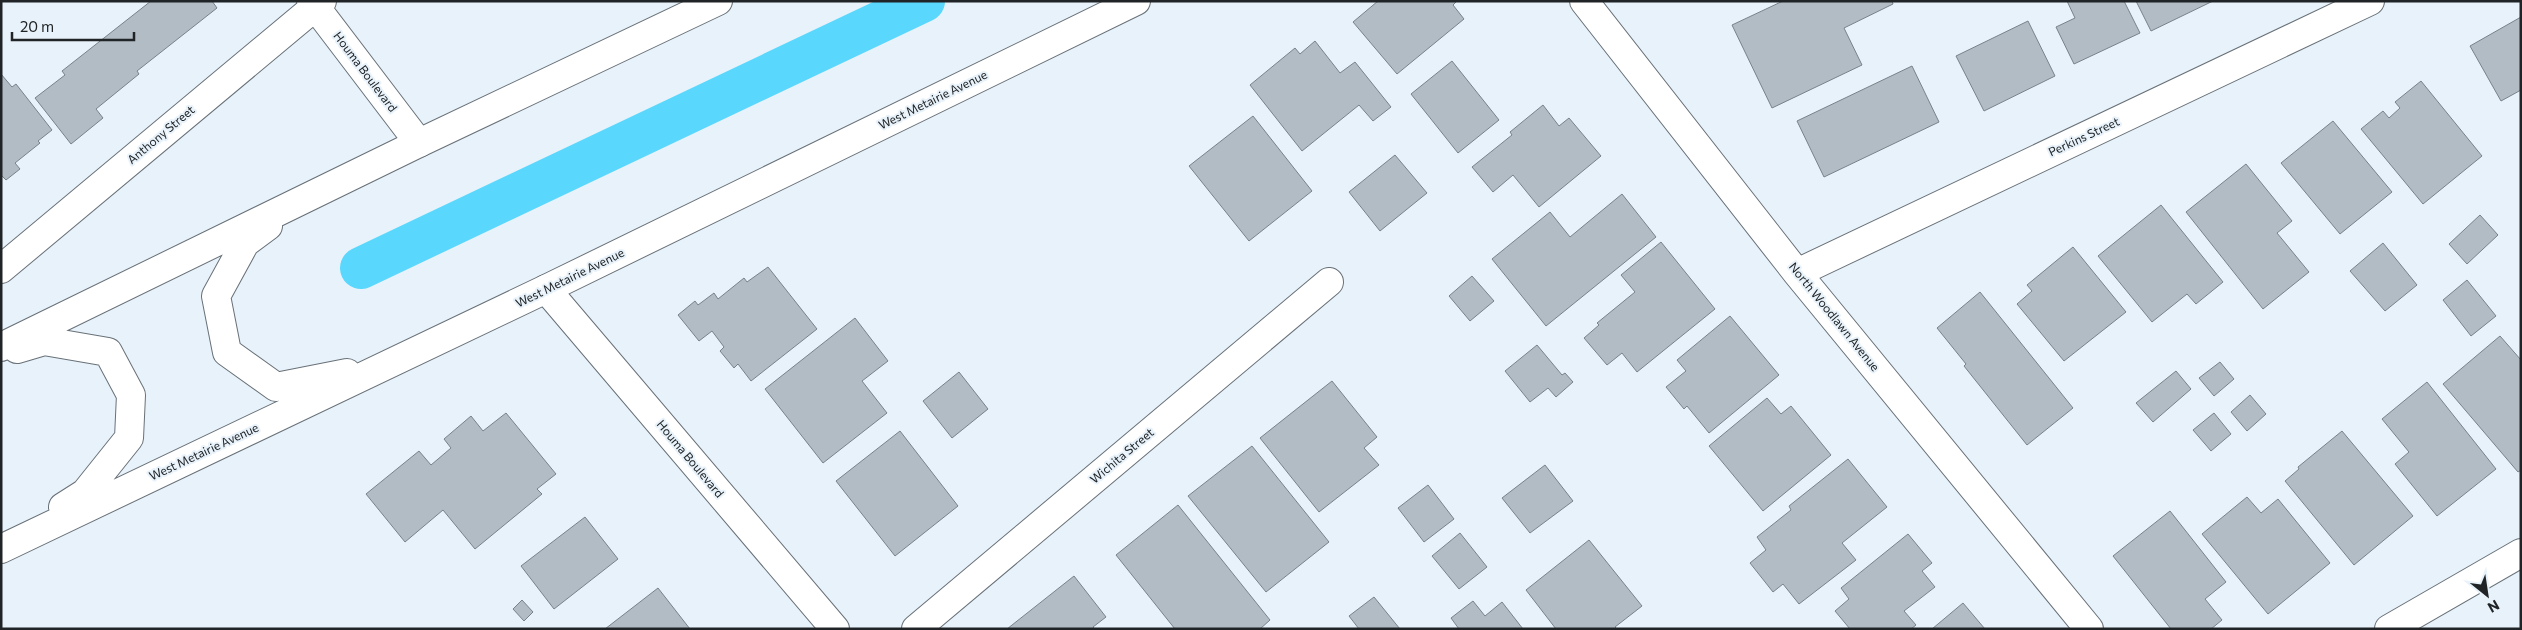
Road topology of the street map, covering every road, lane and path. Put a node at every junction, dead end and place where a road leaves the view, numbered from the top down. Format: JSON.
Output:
{"nodes":[{"id":1,"x":718,"y":1,"type":"edge"},
{"id":2,"x":1136,"y":1,"type":"edge"},
{"id":3,"x":1584,"y":1,"type":"edge"},
{"id":4,"x":2370,"y":1,"type":"edge"},
{"id":5,"x":316,"y":3,"type":"edge"},
{"id":6,"x":419,"y":143,"type":"junction"},
{"id":7,"x":306,"y":198,"type":"junction"},
{"id":8,"x":1,"y":269,"type":"edge"},
{"id":9,"x":1797,"y":273,"type":"junction"},
{"id":10,"x":1328,"y":282,"type":"dead end"},
{"id":11,"x":546,"y":289,"type":"junction"},
{"id":12,"x":1,"y":347,"type":"edge"},
{"id":13,"x":1,"y":353,"type":"edge"},
{"id":14,"x":404,"y":357,"type":"junction"},
{"id":15,"x":1,"y":549,"type":"edge"},
{"id":16,"x":2521,"y":553,"type":"edge"},
{"id":17,"x":834,"y":629,"type":"edge"},
{"id":18,"x":916,"y":629,"type":"edge"},
{"id":19,"x":2089,"y":629,"type":"edge"},
{"id":20,"x":2389,"y":629,"type":"edge"}],
"edges":[{"from":1,"to":6,"type":"street"},
{"from":2,"to":11,"type":"street","name":"West Metairie Avenue"},
{"from":3,"to":9,"type":"street","name":"North Woodlawn Avenue"},
{"from":4,"to":9,"type":"street","name":"Perkins Street"},
{"from":5,"to":6,"type":"street","name":"Houma Boulevard"},
{"from":5,"to":8,"type":"street","name":"Anthony Street"},
{"from":6,"to":7,"type":"street"},
{"from":7,"to":12,"type":"street"},
{"from":7,"to":14,"type":"street"},
{"from":9,"to":19,"type":"street","name":"North Woodlawn Avenue"},
{"from":10,"to":18,"type":"street","name":"Wichita Street"},
{"from":11,"to":14,"type":"street","name":"West Metairie Avenue"},
{"from":11,"to":17,"type":"street","name":"Houma Boulevard"},
{"from":13,"to":15,"type":"street"},
{"from":14,"to":15,"type":"street","name":"West Metairie Avenue"},
{"from":16,"to":20,"type":"street"}]}
